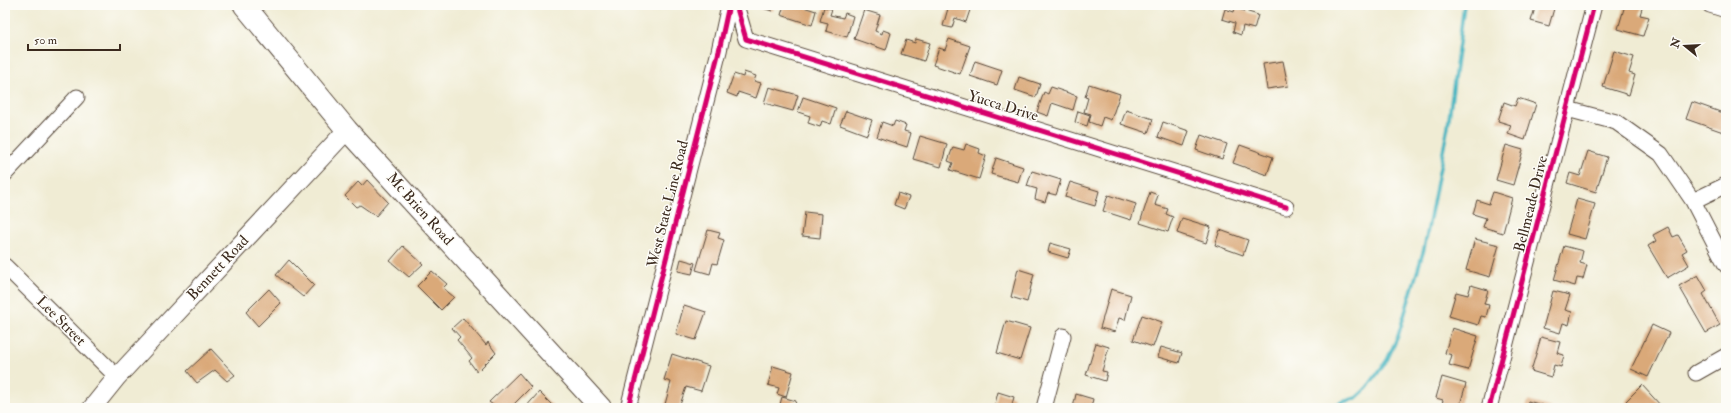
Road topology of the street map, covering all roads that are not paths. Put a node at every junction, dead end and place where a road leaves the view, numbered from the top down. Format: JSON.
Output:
{"nodes":[{"id":1,"x":244,"y":5,"type":"edge"},
{"id":2,"x":730,"y":5,"type":"edge"},
{"id":3,"x":736,"y":5,"type":"edge"},
{"id":4,"x":1594,"y":5,"type":"edge"},
{"id":5,"x":1710,"y":5,"type":"edge"},
{"id":6,"x":1726,"y":10,"type":"edge"},
{"id":7,"x":77,"y":98,"type":"dead end"},
{"id":8,"x":1567,"y":109,"type":"junction"},
{"id":9,"x":347,"y":130,"type":"junction"},
{"id":10,"x":5,"y":174,"type":"edge"},
{"id":11,"x":1726,"y":185,"type":"edge"},
{"id":12,"x":1693,"y":201,"type":"junction"},
{"id":13,"x":1286,"y":207,"type":"dead end"},
{"id":14,"x":1726,"y":265,"type":"edge"},
{"id":15,"x":5,"y":266,"type":"edge"},
{"id":16,"x":1063,"y":336,"type":"dead end"},
{"id":17,"x":1726,"y":356,"type":"edge"},
{"id":18,"x":1696,"y":373,"type":"dead end"},
{"id":19,"x":117,"y":377,"type":"junction"},
{"id":20,"x":92,"y":408,"type":"edge"},
{"id":21,"x":602,"y":408,"type":"edge"},
{"id":22,"x":628,"y":408,"type":"edge"},
{"id":23,"x":1044,"y":408,"type":"edge"},
{"id":24,"x":1489,"y":408,"type":"edge"}],
"edges":[{"from":1,"to":9,"type":"main road","name":"Mc Brien Road"},
{"from":2,"to":22,"type":"street","name":"West State Line Road"},
{"from":3,"to":13,"type":"street","name":"Yucca Drive"},
{"from":4,"to":8,"type":"street","name":"Bellmeade Drive"},
{"from":5,"to":6,"type":"street"},
{"from":7,"to":10,"type":"street"},
{"from":8,"to":12,"type":"street"},
{"from":8,"to":24,"type":"street","name":"Bellmeade Drive"},
{"from":9,"to":19,"type":"street","name":"Bennett Road"},
{"from":9,"to":21,"type":"main road","name":"Mc Brien Road"},
{"from":11,"to":12,"type":"street"},
{"from":12,"to":14,"type":"street"},
{"from":15,"to":19,"type":"street","name":"Lee Street"},
{"from":16,"to":23,"type":"street"},
{"from":17,"to":18,"type":"street"},
{"from":19,"to":20,"type":"street","name":"Bennett Road"}]}
